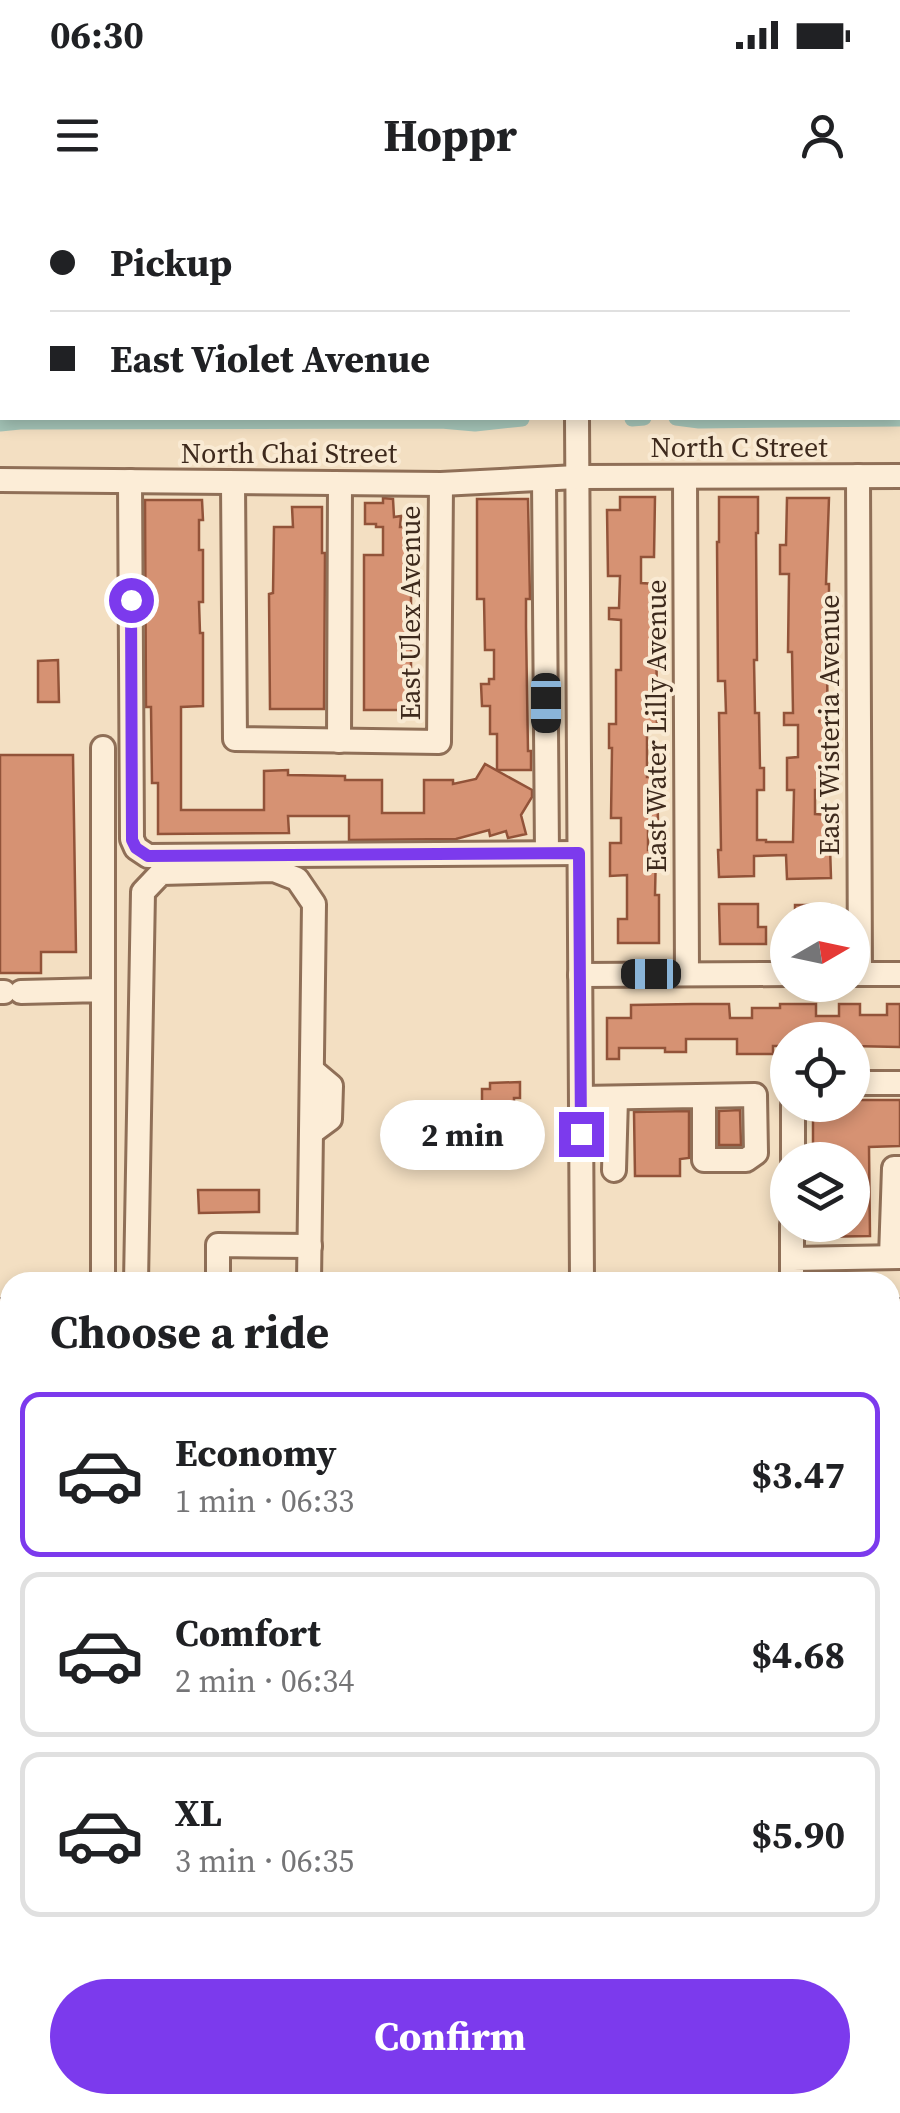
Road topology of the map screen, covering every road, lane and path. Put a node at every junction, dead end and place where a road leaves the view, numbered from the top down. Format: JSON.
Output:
{"nodes":[{"id":1,"x":577,"y":420,"type":"edge"},
{"id":2,"x":858,"y":476,"type":"junction"},
{"id":3,"x":900,"y":476,"type":"edge"},
{"id":4,"x":578,"y":477,"type":"junction"},
{"id":5,"x":685,"y":477,"type":"junction"},
{"id":6,"x":544,"y":478,"type":"junction"},
{"id":7,"x":0,"y":480,"type":"edge"},
{"id":8,"x":130,"y":481,"type":"junction"},
{"id":9,"x":233,"y":484,"type":"junction"},
{"id":10,"x":340,"y":484,"type":"junction"},
{"id":11,"x":441,"y":484,"type":"junction"},
{"id":12,"x":339,"y":741,"type":"junction"},
{"id":13,"x":103,"y":748,"type":"dead end"},
{"id":14,"x":547,"y":853,"type":"junction"},
{"id":15,"x":579,"y":853,"type":"junction"},
{"id":16,"x":856,"y":902,"type":"edge"},
{"id":17,"x":687,"y":974,"type":"junction"},
{"id":18,"x":770,"y":974,"type":"edge"},
{"id":19,"x":870,"y":974,"type":"edge"},
{"id":20,"x":900,"y":974,"type":"edge"},
{"id":21,"x":580,"y":975,"type":"junction"},
{"id":22,"x":103,"y":990,"type":"junction"},
{"id":23,"x":8,"y":992,"type":"edge"},
{"id":24,"x":870,"y":1083,"type":"edge"},
{"id":25,"x":900,"y":1084,"type":"edge"},
{"id":26,"x":704,"y":1096,"type":"dead end"},
{"id":27,"x":581,"y":1098,"type":"junction"},
{"id":28,"x":616,"y":1098,"type":"junction"},
{"id":29,"x":900,"y":1168,"type":"edge"},
{"id":30,"x":614,"y":1170,"type":"dead end"},
{"id":31,"x":792,"y":1242,"type":"edge"},
{"id":32,"x":310,"y":1246,"type":"junction"},
{"id":33,"x":896,"y":1257,"type":"edge"},
{"id":34,"x":792,"y":1271,"type":"edge"},
{"id":35,"x":103,"y":1272,"type":"edge"},
{"id":36,"x":136,"y":1272,"type":"edge"},
{"id":37,"x":218,"y":1272,"type":"edge"},
{"id":38,"x":309,"y":1272,"type":"edge"},
{"id":39,"x":582,"y":1272,"type":"edge"}],
"edges":[{"from":1,"to":4,"type":"street"},
{"from":2,"to":3,"type":"street","name":"North C Street"},
{"from":2,"to":5,"type":"street","name":"North C Street"},
{"from":2,"to":16,"type":"street","name":"East Wisteria Avenue"},
{"from":4,"to":5,"type":"street","name":"North C Street"},
{"from":4,"to":6,"type":"street","name":"North Chai Street"},
{"from":4,"to":15,"type":"street"},
{"from":5,"to":17,"type":"street","name":"East Water Lilly Avenue"},
{"from":6,"to":11,"type":"street","name":"North Chai Street"},
{"from":6,"to":14,"type":"street"},
{"from":7,"to":8,"type":"street","name":"North Chai Street"},
{"from":8,"to":9,"type":"street","name":"North Chai Street"},
{"from":8,"to":14,"type":"street"},
{"from":9,"to":10,"type":"street","name":"North Chai Street"},
{"from":9,"to":12,"type":"street"},
{"from":10,"to":11,"type":"street","name":"North Chai Street"},
{"from":10,"to":12,"type":"street"},
{"from":11,"to":12,"type":"street","name":"East Ulex Avenue"},
{"from":13,"to":22,"type":"street"},
{"from":14,"to":15,"type":"street"},
{"from":15,"to":21,"type":"street"},
{"from":17,"to":18,"type":"street"},
{"from":17,"to":21,"type":"street"},
{"from":19,"to":20,"type":"street"},
{"from":21,"to":27,"type":"street"},
{"from":22,"to":23,"type":"street"},
{"from":22,"to":35,"type":"street"},
{"from":24,"to":25,"type":"street"},
{"from":26,"to":28,"type":"street"},
{"from":27,"to":28,"type":"street"},
{"from":27,"to":39,"type":"street"},
{"from":28,"to":30,"type":"street"},
{"from":29,"to":33,"type":"street"},
{"from":31,"to":34,"type":"street"},
{"from":32,"to":36,"type":"street"},
{"from":32,"to":37,"type":"street"},
{"from":32,"to":38,"type":"street"},
{"from":33,"to":34,"type":"street"}]}
